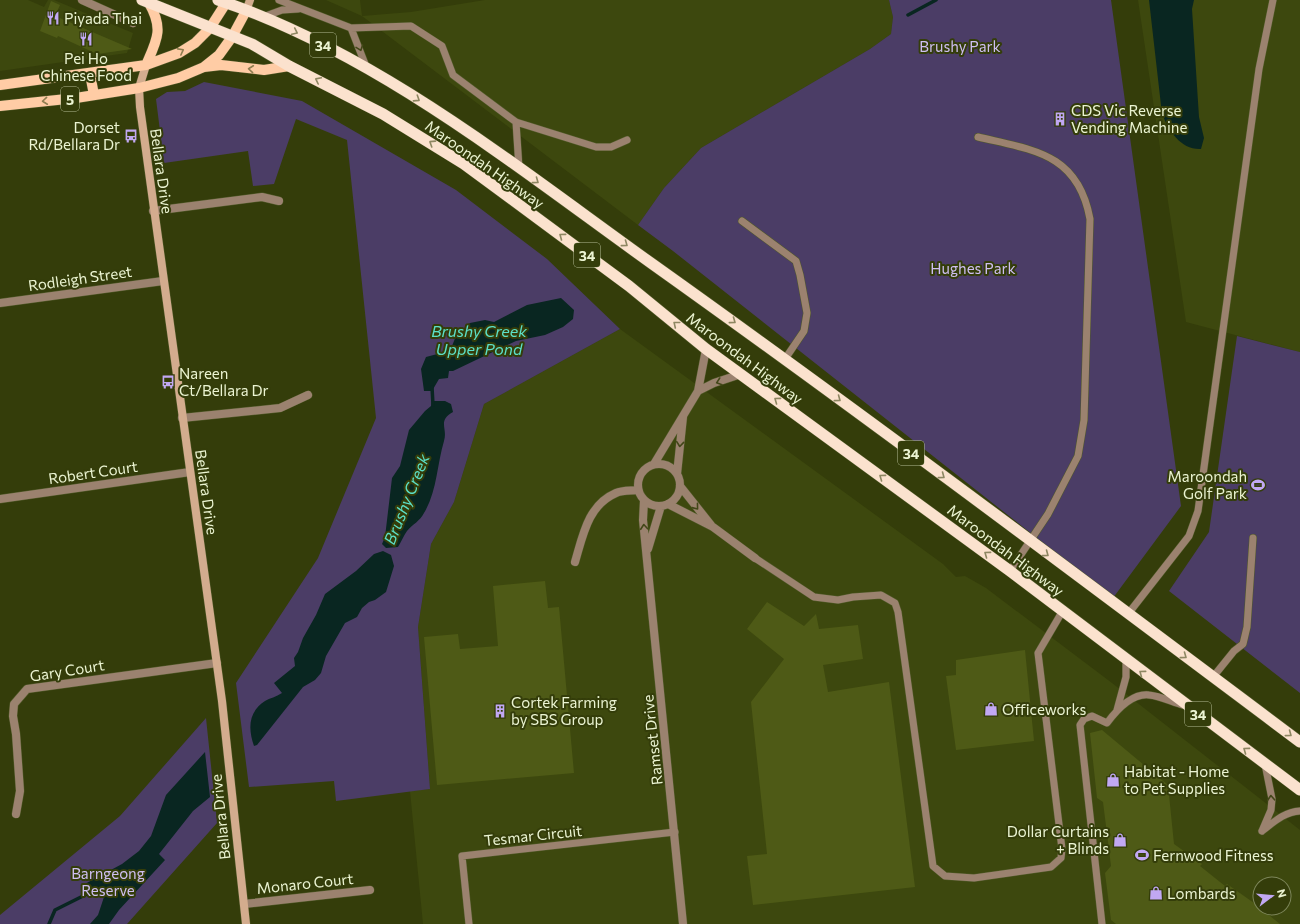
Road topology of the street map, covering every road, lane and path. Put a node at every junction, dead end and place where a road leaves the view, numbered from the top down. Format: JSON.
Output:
{"nodes":[{"id":1,"x":82,"y":0,"type":"edge"},
{"id":2,"x":250,"y":0,"type":"edge"},
{"id":3,"x":279,"y":0,"type":"edge"},
{"id":4,"x":1273,"y":0,"type":"edge"},
{"id":5,"x":224,"y":1,"type":"edge"},
{"id":6,"x":146,"y":2,"type":"edge"},
{"id":7,"x":301,"y":9,"type":"junction"},
{"id":8,"x":246,"y":11,"type":"junction"},
{"id":9,"x":263,"y":17,"type":"junction"},
{"id":10,"x":133,"y":23,"type":"dead end"},
{"id":11,"x":210,"y":28,"type":"junction"},
{"id":12,"x":351,"y":28,"type":"junction"},
{"id":13,"x":232,"y":37,"type":"junction"},
{"id":14,"x":146,"y":65,"type":"junction"},
{"id":15,"x":289,"y":66,"type":"junction"},
{"id":16,"x":204,"y":67,"type":"junction"},
{"id":17,"x":367,"y":68,"type":"junction"},
{"id":18,"x":90,"y":74,"type":"junction"},
{"id":19,"x":0,"y":85,"type":"edge"},
{"id":20,"x":139,"y":88,"type":"junction"},
{"id":21,"x":94,"y":95,"type":"junction"},
{"id":22,"x":0,"y":106,"type":"edge"},
{"id":23,"x":516,"y":122,"type":"junction"},
{"id":24,"x":978,"y":137,"type":"dead end"},
{"id":25,"x":627,"y":140,"type":"dead end"},
{"id":26,"x":519,"y":168,"type":"junction"},
{"id":27,"x":278,"y":201,"type":"dead end"},
{"id":28,"x":154,"y":211,"type":"junction"},
{"id":29,"x":742,"y":221,"type":"dead end"},
{"id":30,"x":163,"y":280,"type":"junction"},
{"id":31,"x":0,"y":303,"type":"edge"},
{"id":32,"x":706,"y":349,"type":"junction"},
{"id":33,"x":785,"y":359,"type":"junction"},
{"id":34,"x":742,"y":374,"type":"junction"},
{"id":35,"x":698,"y":391,"type":"junction"},
{"id":36,"x":308,"y":395,"type":"dead end"},
{"id":37,"x":683,"y":414,"type":"junction"},
{"id":38,"x":182,"y":418,"type":"junction"},
{"id":39,"x":654,"y":464,"type":"junction"},
{"id":40,"x":190,"y":472,"type":"junction"},
{"id":41,"x":677,"y":474,"type":"junction"},
{"id":42,"x":680,"y":486,"type":"junction"},
{"id":43,"x":638,"y":490,"type":"junction"},
{"id":44,"x":0,"y":499,"type":"edge"},
{"id":45,"x":644,"y":500,"type":"junction"},
{"id":46,"x":665,"y":505,"type":"junction"},
{"id":47,"x":713,"y":527,"type":"junction"},
{"id":48,"x":1253,"y":538,"type":"dead end"},
{"id":49,"x":1030,"y":542,"type":"junction"},
{"id":50,"x":646,"y":554,"type":"junction"},
{"id":51,"x":755,"y":558,"type":"joint"},
{"id":52,"x":575,"y":562,"type":"dead end"},
{"id":53,"x":1010,"y":571,"type":"junction"},
{"id":54,"x":1062,"y":612,"type":"junction"},
{"id":55,"x":1128,"y":614,"type":"junction"},
{"id":56,"x":1126,"y":660,"type":"junction"},
{"id":57,"x":217,"y":663,"type":"junction"},
{"id":58,"x":1213,"y":677,"type":"junction"},
{"id":59,"x":1186,"y":706,"type":"junction"},
{"id":60,"x":1117,"y":710,"type":"junction"},
{"id":61,"x":1300,"y":742,"type":"edge"},
{"id":62,"x":1265,"y":764,"type":"junction"},
{"id":63,"x":1300,"y":790,"type":"edge"},
{"id":64,"x":1300,"y":811,"type":"edge"},
{"id":65,"x":16,"y":814,"type":"dead end"},
{"id":66,"x":675,"y":832,"type":"junction"},
{"id":67,"x":370,"y":890,"type":"dead end"},
{"id":68,"x":244,"y":904,"type":"junction"},
{"id":69,"x":246,"y":924,"type":"edge"},
{"id":70,"x":469,"y":924,"type":"edge"},
{"id":71,"x":683,"y":924,"type":"edge"},
{"id":72,"x":1102,"y":924,"type":"edge"}],
"edges":[{"from":1,"to":10,"type":"street"},
{"from":2,"to":8,"type":"main road"},
{"from":3,"to":7,"type":"lane"},
{"from":4,"to":55,"type":"lane"},
{"from":5,"to":8,"type":"highway","name":"Maroondah Highway","number":"34"},
{"from":5,"to":11,"type":"main road","number":"5"},
{"from":6,"to":11,"type":"highway","name":"Maroondah Highway","number":"34"},
{"from":6,"to":14,"type":"main road"},
{"from":7,"to":9,"type":"lane"},
{"from":7,"to":12,"type":"lane"},
{"from":8,"to":9,"type":"highway","name":"Maroondah Highway","number":"34"},
{"from":8,"to":13,"type":"main road","number":"5"},
{"from":9,"to":17,"type":"highway","name":"Maroondah Highway","number":"34","one_way":true},
{"from":11,"to":13,"type":"highway","name":"Maroondah Highway","number":"34"},
{"from":14,"to":11,"type":"main road","number":"5","one_way":true},
{"from":12,"to":17,"type":"lane","one_way":true},
{"from":12,"to":23,"type":"lane"},
{"from":13,"to":15,"type":"highway","name":"Maroondah Highway","number":"34"},
{"from":13,"to":16,"type":"main road","number":"5"},
{"from":14,"to":18,"type":"main road","number":"5"},
{"from":14,"to":20,"type":"main road","name":"Bellara Drive"},
{"from":15,"to":16,"type":"main road","one_way":true},
{"from":32,"to":15,"type":"highway","name":"Maroondah Highway","number":"34","one_way":true},
{"from":16,"to":20,"type":"main road","number":"5"},
{"from":17,"to":26,"type":"highway","name":"Maroondah Highway","number":"34","one_way":true},
{"from":18,"to":19,"type":"main road","number":"5"},
{"from":18,"to":21,"type":"main road"},
{"from":20,"to":21,"type":"main road","number":"5"},
{"from":20,"to":28,"type":"main road","name":"Bellara Drive"},
{"from":21,"to":22,"type":"main road","number":"5","one_way":true},
{"from":23,"to":25,"type":"lane"},
{"from":23,"to":26,"type":"lane"},
{"from":24,"to":49,"type":"lane"},
{"from":26,"to":33,"type":"highway","name":"Maroondah Highway","number":"34","one_way":true},
{"from":27,"to":28,"type":"street"},
{"from":28,"to":30,"type":"main road","name":"Bellara Drive"},
{"from":29,"to":33,"type":"lane"},
{"from":30,"to":31,"type":"street","name":"Rodleigh Street"},
{"from":30,"to":38,"type":"main road","name":"Bellara Drive"},
{"from":32,"to":34,"type":"highway","name":"Maroondah Highway","number":"34"},
{"from":32,"to":35,"type":"street"},
{"from":33,"to":49,"type":"highway","name":"Maroondah Highway","number":"34","one_way":true},
{"from":34,"to":35,"type":"street","one_way":true},
{"from":53,"to":34,"type":"highway","name":"Maroondah Highway","number":"34","one_way":true},
{"from":35,"to":37,"type":"street"},
{"from":36,"to":38,"type":"street"},
{"from":37,"to":39,"type":"street"},
{"from":37,"to":41,"type":"street","one_way":true},
{"from":38,"to":40,"type":"main road","name":"Bellara Drive"},
{"from":39,"to":41,"type":"street"},
{"from":39,"to":43,"type":"street"},
{"from":40,"to":44,"type":"street","name":"Robert Court"},
{"from":40,"to":57,"type":"main road","name":"Bellara Drive"},
{"from":41,"to":42,"type":"street"},
{"from":42,"to":46,"type":"street"},
{"from":42,"to":47,"type":"street","one_way":true},
{"from":43,"to":45,"type":"street"},
{"from":43,"to":52,"type":"street"},
{"from":45,"to":46,"type":"street"},
{"from":50,"to":45,"type":"street","name":"Ramset Drive","one_way":true},
{"from":46,"to":47,"type":"street"},
{"from":46,"to":50,"type":"street","name":"Ramset Drive"},
{"from":47,"to":51,"type":"street"},
{"from":48,"to":58,"type":"lane"},
{"from":49,"to":53,"type":"lane"},
{"from":49,"to":55,"type":"highway","name":"Maroondah Highway","number":"34","one_way":true},
{"from":50,"to":66,"type":"street","name":"Ramset Drive"},
{"from":51,"to":54,"type":"lane"},
{"from":53,"to":54,"type":"highway","name":"Maroondah Highway","number":"34"},
{"from":54,"to":56,"type":"highway","name":"Maroondah Highway","number":"34"},
{"from":55,"to":58,"type":"highway","name":"Maroondah Highway","number":"34","one_way":true},
{"from":59,"to":56,"type":"highway","name":"Maroondah Highway","number":"34","one_way":true},
{"from":56,"to":60,"type":"lane"},
{"from":57,"to":65,"type":"street","name":"Gary Court"},
{"from":57,"to":68,"type":"main road","name":"Bellara Drive"},
{"from":58,"to":61,"type":"highway","name":"Maroondah Highway","number":"34","one_way":true},
{"from":59,"to":60,"type":"lane"},
{"from":62,"to":59,"type":"highway","name":"Maroondah Highway","number":"34","one_way":true},
{"from":60,"to":72,"type":"lane"},
{"from":62,"to":63,"type":"highway","name":"Maroondah Highway","number":"34"},
{"from":64,"to":62,"type":"lane","one_way":true},
{"from":66,"to":70,"type":"lane","name":"Tesmar Circuit"},
{"from":66,"to":71,"type":"street","name":"Ramset Drive"},
{"from":67,"to":68,"type":"street","name":"Monaro Court"},
{"from":68,"to":69,"type":"main road","name":"Bellara Drive"}]}
